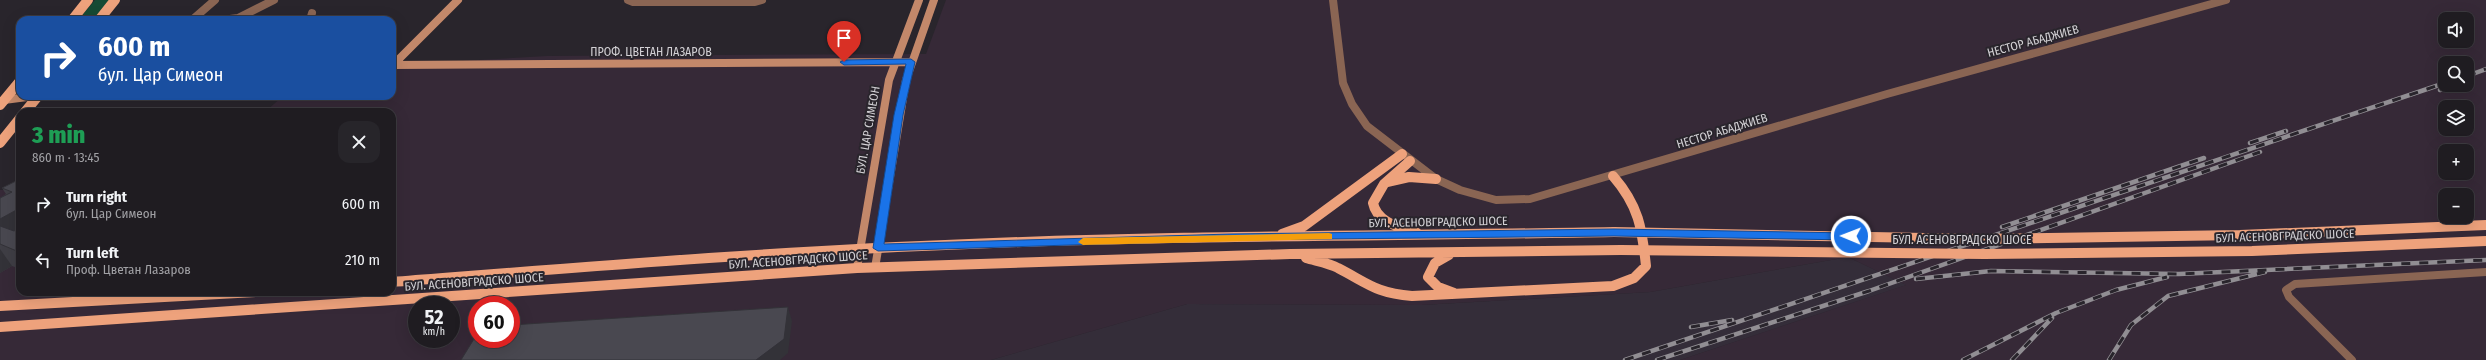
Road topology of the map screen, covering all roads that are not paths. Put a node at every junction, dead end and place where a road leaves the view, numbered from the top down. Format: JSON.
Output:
{"nodes":[{"id":1,"x":88,"y":0,"type":"edge"},
{"id":2,"x":115,"y":0,"type":"edge"},
{"id":3,"x":214,"y":0,"type":"edge"},
{"id":4,"x":274,"y":0,"type":"edge"},
{"id":5,"x":458,"y":0,"type":"edge"},
{"id":6,"x":628,"y":0,"type":"edge"},
{"id":7,"x":762,"y":0,"type":"edge"},
{"id":8,"x":919,"y":0,"type":"edge"},
{"id":9,"x":934,"y":0,"type":"edge"},
{"id":10,"x":1333,"y":0,"type":"edge"},
{"id":11,"x":2226,"y":0,"type":"edge"},
{"id":12,"x":312,"y":12,"type":"dead end"},
{"id":13,"x":75,"y":16,"type":"edge"},
{"id":14,"x":102,"y":16,"type":"edge"},
{"id":15,"x":196,"y":16,"type":"edge"},
{"id":16,"x":242,"y":16,"type":"edge"},
{"id":17,"x":311,"y":16,"type":"edge"},
{"id":18,"x":396,"y":62,"type":"edge"},
{"id":19,"x":895,"y":62,"type":"junction"},
{"id":20,"x":911,"y":62,"type":"junction"},
{"id":21,"x":396,"y":65,"type":"edge"},
{"id":22,"x":16,"y":86,"type":"edge"},
{"id":23,"x":16,"y":100,"type":"edge"},
{"id":24,"x":2,"y":102,"type":"edge"},
{"id":25,"x":16,"y":123,"type":"edge"},
{"id":26,"x":0,"y":143,"type":"edge"},
{"id":27,"x":1402,"y":154,"type":"junction"},
{"id":28,"x":1410,"y":162,"type":"junction"},
{"id":29,"x":1613,"y":176,"type":"junction"},
{"id":30,"x":1436,"y":179,"type":"junction"},
{"id":31,"x":1385,"y":182,"type":"junction"},
{"id":32,"x":2486,"y":225,"type":"edge"},
{"id":33,"x":1428,"y":236,"type":"junction"},
{"id":34,"x":1274,"y":237,"type":"junction"},
{"id":35,"x":2486,"y":241,"type":"edge"},
{"id":36,"x":878,"y":248,"type":"junction"},
{"id":37,"x":860,"y":249,"type":"junction"},
{"id":38,"x":1460,"y":252,"type":"junction"},
{"id":39,"x":1290,"y":254,"type":"junction"},
{"id":40,"x":857,"y":268,"type":"junction"},
{"id":41,"x":875,"y":268,"type":"junction"},
{"id":42,"x":2486,"y":272,"type":"edge"},
{"id":43,"x":396,"y":282,"type":"edge"},
{"id":44,"x":1457,"y":295,"type":"junction"},
{"id":45,"x":130,"y":296,"type":"edge"},
{"id":46,"x":0,"y":306,"type":"edge"},
{"id":47,"x":0,"y":327,"type":"edge"},
{"id":48,"x":2352,"y":360,"type":"edge"}],
"edges":[{"from":1,"to":13,"type":"main road"},
{"from":2,"to":14,"type":"main road"},
{"from":3,"to":15,"type":"street"},
{"from":4,"to":16,"type":"street"},
{"from":5,"to":18,"type":"main road"},
{"from":6,"to":7,"type":"street"},
{"from":8,"to":19,"type":"main road","name":"БУЛ. ЦАР СИМЕОН"},
{"from":9,"to":20,"type":"main road"},
{"from":10,"to":27,"type":"street","name":"НЕСТОР АБАДЖИЕВ"},
{"from":11,"to":29,"type":"street","name":"НЕСТОР АБАДЖИЕВ"},
{"from":12,"to":17,"type":"street"},
{"from":19,"to":20,"type":"main road","name":"ПРОФ. ЦВЕТАН ЛАЗАРОВ"},
{"from":19,"to":21,"type":"main road","name":"ПРОФ. ЦВЕТАН ЛАЗАРОВ"},
{"from":19,"to":37,"type":"main road","name":"БУЛ. ЦАР СИМЕОН"},
{"from":20,"to":36,"type":"main road"},
{"from":22,"to":24,"type":"main road"},
{"from":23,"to":24,"type":"main road"},
{"from":25,"to":26,"type":"main road"},
{"from":27,"to":28,"type":"street","name":"НЕСТОР АБАДЖИЕВ"},
{"from":27,"to":34,"type":"main road"},
{"from":28,"to":30,"type":"street","name":"НЕСТОР АБАДЖИЕВ"},
{"from":28,"to":31,"type":"main road"},
{"from":29,"to":30,"type":"street","name":"НЕСТОР АБАДЖИЕВ"},
{"from":29,"to":44,"type":"main road"},
{"from":30,"to":31,"type":"main road"},
{"from":31,"to":33,"type":"main road"},
{"from":32,"to":33,"type":"main road","name":"БУЛ. АСЕНОВГРАДСКО ШОСЕ","bridge":true},
{"from":33,"to":34,"type":"main road","name":"БУЛ. АСЕНОВГРАДСКО ШОСЕ"},
{"from":34,"to":36,"type":"main road","name":"БУЛ. АСЕНОВГРАДСКО ШОСЕ"},
{"from":35,"to":38,"type":"main road","name":"БУЛ. АСЕНОВГРАДСКО ШОСЕ","bridge":true},
{"from":36,"to":37,"type":"main road","name":"БУЛ. АСЕНОВГРАДСКО ШОСЕ"},
{"from":36,"to":41,"type":"main road"},
{"from":37,"to":40,"type":"main road","name":"БУЛ. ЦАР СИМЕОН"},
{"from":37,"to":43,"type":"main road","name":"БУЛ. АСЕНОВГРАДСКО ШОСЕ"},
{"from":38,"to":39,"type":"main road","name":"БУЛ. АСЕНОВГРАДСКО ШОСЕ"},
{"from":38,"to":44,"type":"main road"},
{"from":39,"to":41,"type":"main road","name":"БУЛ. АСЕНОВГРАДСКО ШОСЕ"},
{"from":39,"to":44,"type":"main road"},
{"from":40,"to":41,"type":"main road","name":"БУЛ. АСЕНОВГРАДСКО ШОСЕ"},
{"from":40,"to":47,"type":"main road","name":"БУЛ. АСЕНОВГРАДСКО ШОСЕ"},
{"from":42,"to":48,"type":"street"},
{"from":45,"to":46,"type":"main road"}]}
